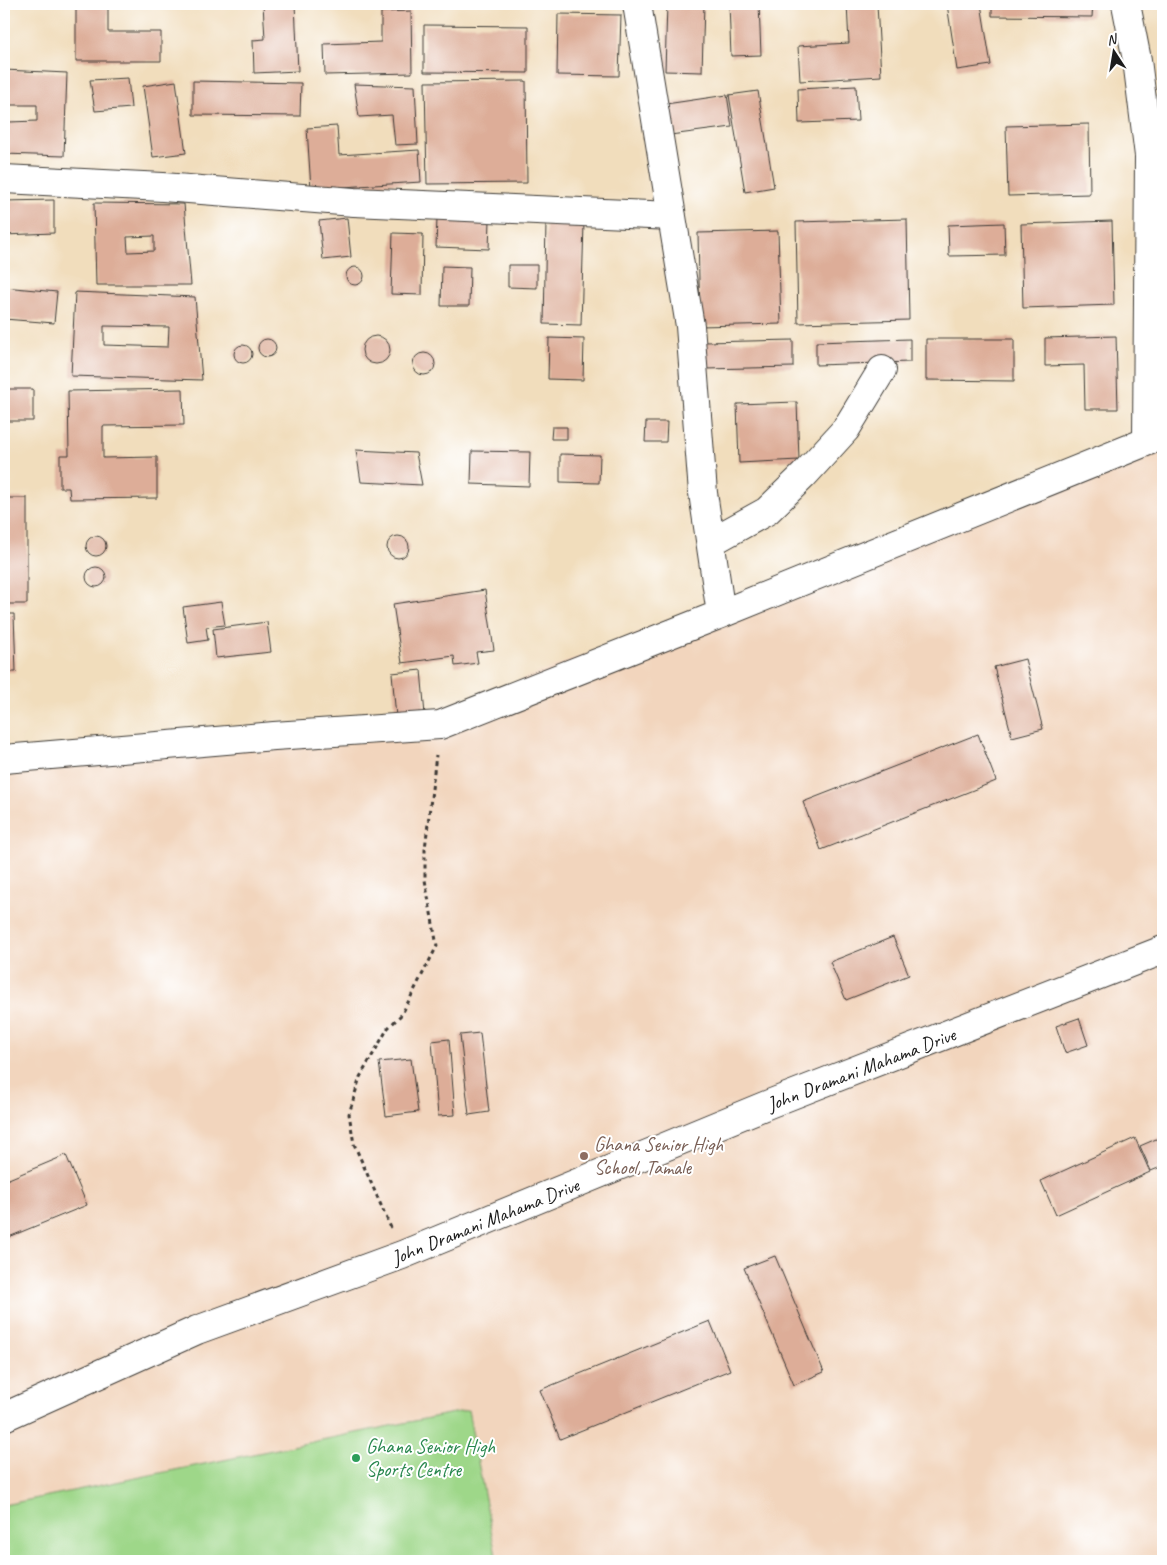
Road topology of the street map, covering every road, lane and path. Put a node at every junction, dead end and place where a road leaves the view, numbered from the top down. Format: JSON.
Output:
{"nodes":[{"id":1,"x":637,"y":4,"type":"edge"},
{"id":2,"x":1126,"y":4,"type":"edge"},
{"id":3,"x":4,"y":179,"type":"edge"},
{"id":4,"x":672,"y":216,"type":"junction"},
{"id":5,"x":882,"y":370,"type":"dead end"},
{"id":6,"x":1155,"y":438,"type":"edge"},
{"id":7,"x":711,"y":542,"type":"junction"},
{"id":8,"x":721,"y":614,"type":"junction"},
{"id":9,"x":440,"y":725,"type":"junction"},
{"id":10,"x":4,"y":759,"type":"edge"},
{"id":11,"x":1163,"y":950,"type":"edge"},
{"id":12,"x":402,"y":1255,"type":"junction"},
{"id":13,"x":4,"y":1417,"type":"edge"}],
"edges":[{"from":1,"to":4,"type":"street"},
{"from":2,"to":6,"type":"street"},
{"from":3,"to":4,"type":"street"},
{"from":4,"to":7,"type":"street"},
{"from":5,"to":7,"type":"street"},
{"from":6,"to":8,"type":"street"},
{"from":7,"to":8,"type":"street"},
{"from":8,"to":9,"type":"street"},
{"from":9,"to":10,"type":"street"},
{"from":9,"to":12,"type":"path"},
{"from":11,"to":12,"type":"street","name":"John Dramani Mahama Drive"},
{"from":12,"to":13,"type":"street","name":"John Dramani Mahama Drive"}]}
